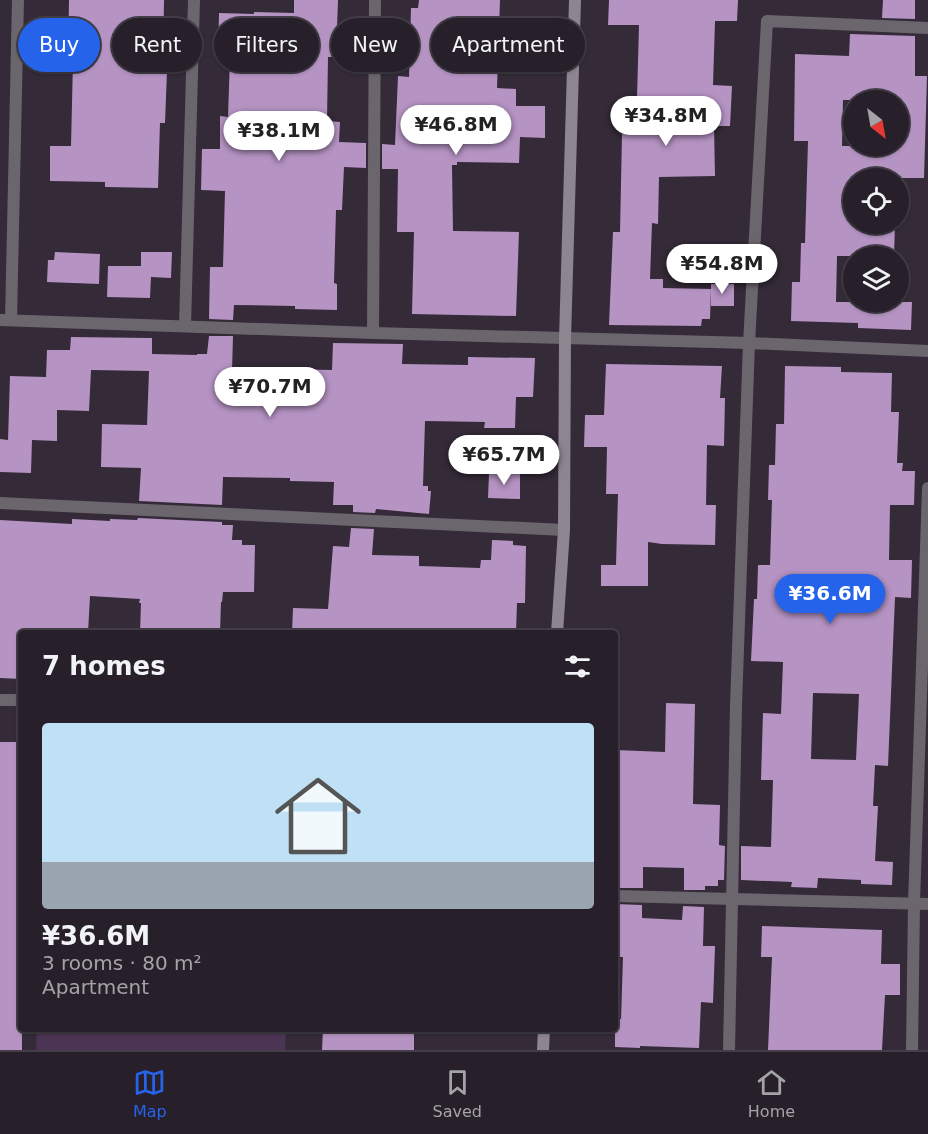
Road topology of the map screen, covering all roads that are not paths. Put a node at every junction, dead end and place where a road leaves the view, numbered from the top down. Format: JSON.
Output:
{"nodes":[{"id":1,"x":18,"y":0,"type":"edge"},
{"id":2,"x":194,"y":0,"type":"edge"},
{"id":3,"x":375,"y":0,"type":"edge"},
{"id":4,"x":575,"y":0,"type":"edge"},
{"id":5,"x":928,"y":28,"type":"edge"},
{"id":6,"x":6,"y":320,"type":"edge"},
{"id":7,"x":185,"y":326,"type":"junction"},
{"id":8,"x":374,"y":333,"type":"junction"},
{"id":9,"x":565,"y":339,"type":"junction"},
{"id":10,"x":749,"y":344,"type":"junction"},
{"id":11,"x":928,"y":351,"type":"edge"},
{"id":12,"x":928,"y":488,"type":"edge"},
{"id":13,"x":0,"y":503,"type":"edge"},
{"id":14,"x":564,"y":530,"type":"junction"},
{"id":15,"x":557,"y":630,"type":"edge"},
{"id":16,"x":0,"y":700,"type":"edge"},
{"id":17,"x":18,"y":700,"type":"edge"},
{"id":18,"x":618,"y":896,"type":"edge"},
{"id":19,"x":732,"y":900,"type":"junction"},
{"id":20,"x":914,"y":904,"type":"junction"},
{"id":21,"x":928,"y":904,"type":"edge"},
{"id":22,"x":544,"y":1032,"type":"edge"},
{"id":23,"x":543,"y":1050,"type":"edge"},
{"id":24,"x":729,"y":1050,"type":"edge"},
{"id":25,"x":912,"y":1050,"type":"edge"}],
"edges":[{"from":1,"to":6,"type":"street"},
{"from":2,"to":7,"type":"street"},
{"from":3,"to":8,"type":"street"},
{"from":4,"to":9,"type":"street"},
{"from":5,"to":10,"type":"street"},
{"from":6,"to":7,"type":"street"},
{"from":7,"to":8,"type":"street"},
{"from":8,"to":9,"type":"street"},
{"from":9,"to":10,"type":"street"},
{"from":9,"to":14,"type":"street"},
{"from":10,"to":11,"type":"street"},
{"from":10,"to":19,"type":"street"},
{"from":12,"to":20,"type":"street"},
{"from":13,"to":14,"type":"street"},
{"from":14,"to":15,"type":"street"},
{"from":16,"to":17,"type":"street"},
{"from":18,"to":19,"type":"street"},
{"from":19,"to":20,"type":"street"},
{"from":19,"to":24,"type":"street"},
{"from":20,"to":21,"type":"street"},
{"from":20,"to":25,"type":"street"},
{"from":22,"to":23,"type":"street"}]}
